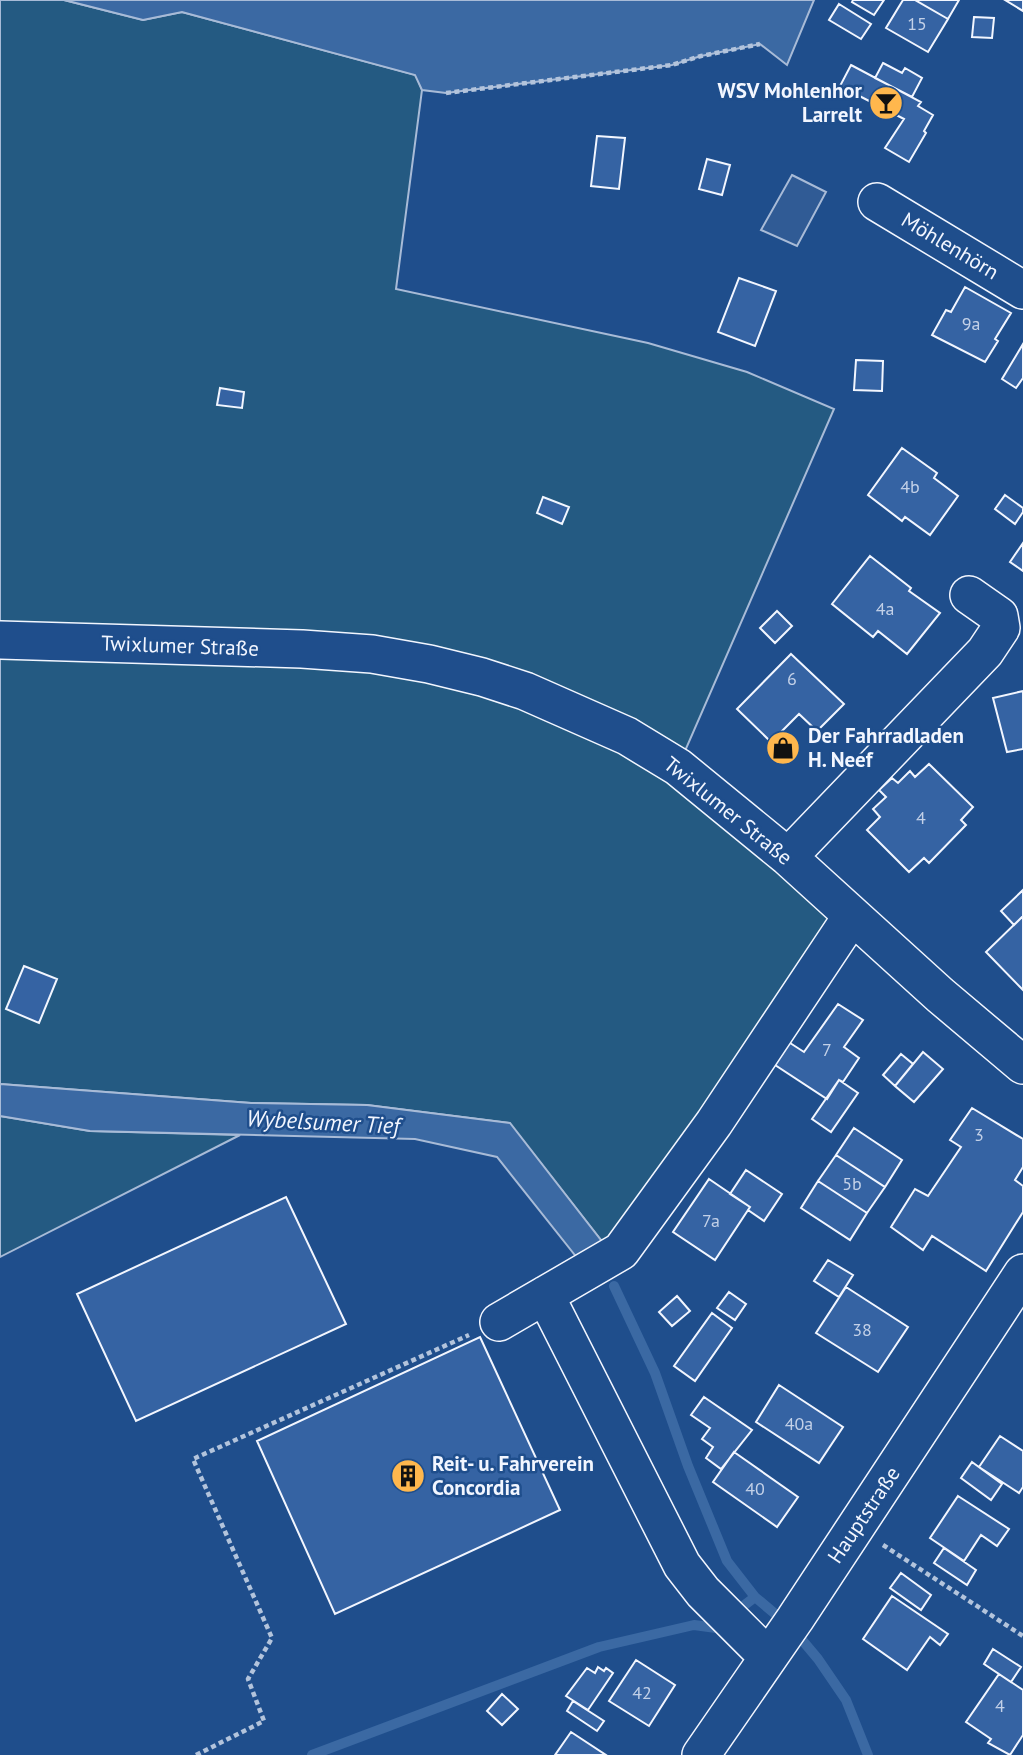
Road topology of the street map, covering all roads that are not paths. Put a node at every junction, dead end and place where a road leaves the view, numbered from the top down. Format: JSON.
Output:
{"nodes":[{"id":1,"x":877,"y":202,"type":"dead end"},
{"id":2,"x":1023,"y":290,"type":"edge"},
{"id":3,"x":969,"y":595,"type":"dead end"},
{"id":4,"x":0,"y":640,"type":"edge"},
{"id":5,"x":788,"y":858,"type":"junction"},
{"id":6,"x":852,"y":916,"type":"junction"},
{"id":7,"x":1023,"y":1065,"type":"edge"},
{"id":8,"x":1023,"y":1273,"type":"edge"},
{"id":9,"x":545,"y":1295,"type":"junction"},
{"id":10,"x":499,"y":1322,"type":"road end"},
{"id":11,"x":783,"y":1636,"type":"junction"},
{"id":12,"x":701,"y":1755,"type":"edge"}],
"edges":[{"from":1,"to":2,"type":"street","name":"Möhlenhörn"},
{"from":3,"to":5,"type":"street"},
{"from":4,"to":5,"type":"street","name":"Twixlumer Straße"},
{"from":5,"to":6,"type":"street","name":"Twixlumer Straße"},
{"from":6,"to":7,"type":"street","name":"Twixlumer Straße"},
{"from":6,"to":9,"type":"street"},
{"from":8,"to":11,"type":"street","name":"Hauptstraße"},
{"from":9,"to":10,"type":"street"},
{"from":9,"to":11,"type":"street"},
{"from":11,"to":12,"type":"street","name":"Hauptstraße"}]}
